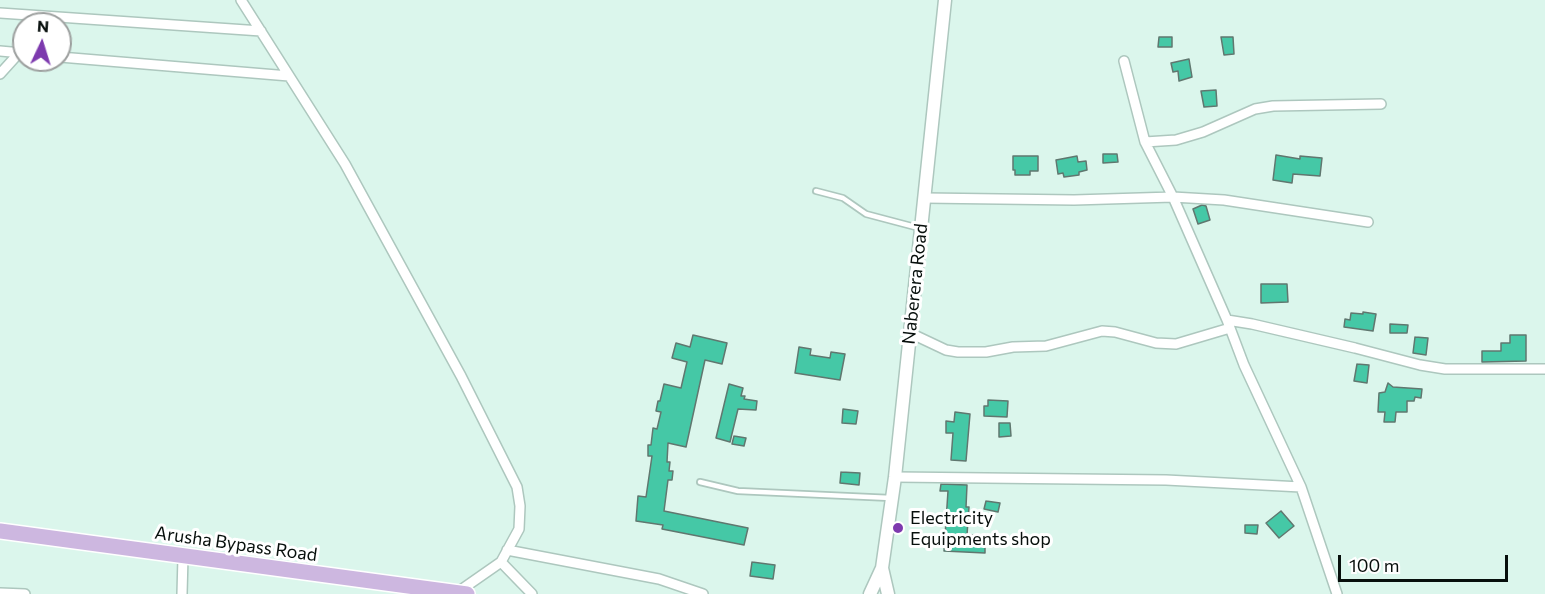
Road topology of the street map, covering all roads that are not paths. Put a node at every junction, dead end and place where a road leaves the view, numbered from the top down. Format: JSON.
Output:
{"nodes":[{"id":1,"x":241,"y":0,"type":"edge"},
{"id":2,"x":945,"y":0,"type":"edge"},
{"id":3,"x":0,"y":13,"type":"edge"},
{"id":4,"x":261,"y":31,"type":"junction"},
{"id":5,"x":72,"y":58,"type":"edge"},
{"id":6,"x":1124,"y":61,"type":"dead end"},
{"id":7,"x":12,"y":63,"type":"edge"},
{"id":8,"x":0,"y":74,"type":"edge"},
{"id":9,"x":289,"y":76,"type":"junction"},
{"id":10,"x":1381,"y":104,"type":"dead end"},
{"id":11,"x":1145,"y":142,"type":"junction"},
{"id":12,"x":816,"y":191,"type":"dead end"},
{"id":13,"x":1173,"y":197,"type":"junction"},
{"id":14,"x":925,"y":198,"type":"junction"},
{"id":15,"x":1368,"y":222,"type":"dead end"},
{"id":16,"x":921,"y":228,"type":"junction"},
{"id":17,"x":1228,"y":324,"type":"junction"},
{"id":18,"x":910,"y":333,"type":"junction"},
{"id":19,"x":1545,"y":369,"type":"edge"},
{"id":20,"x":895,"y":477,"type":"junction"},
{"id":21,"x":700,"y":482,"type":"dead end"},
{"id":22,"x":1301,"y":487,"type":"junction"},
{"id":23,"x":892,"y":498,"type":"junction"},
{"id":24,"x":0,"y":531,"type":"edge"},
{"id":25,"x":507,"y":549,"type":"junction"},
{"id":26,"x":183,"y":557,"type":"junction"},
{"id":27,"x":501,"y":562,"type":"junction"},
{"id":28,"x":882,"y":568,"type":"junction"},
{"id":29,"x":0,"y":593,"type":"edge"},
{"id":30,"x":462,"y":593,"type":"edge"},
{"id":31,"x":26,"y":594,"type":"edge"},
{"id":32,"x":182,"y":594,"type":"edge"},
{"id":33,"x":532,"y":594,"type":"edge"},
{"id":34,"x":703,"y":594,"type":"edge"},
{"id":35,"x":870,"y":594,"type":"edge"},
{"id":36,"x":888,"y":594,"type":"edge"},
{"id":37,"x":1336,"y":594,"type":"edge"}],
"edges":[{"from":1,"to":4,"type":"street"},
{"from":2,"to":14,"type":"street","name":"Naberera Road"},
{"from":3,"to":4,"type":"street"},
{"from":4,"to":9,"type":"street"},
{"from":5,"to":9,"type":"street"},
{"from":6,"to":11,"type":"street"},
{"from":7,"to":8,"type":"street"},
{"from":9,"to":25,"type":"street"},
{"from":10,"to":11,"type":"street"},
{"from":11,"to":13,"type":"street"},
{"from":12,"to":16,"type":"lane"},
{"from":13,"to":14,"type":"street"},
{"from":13,"to":15,"type":"street"},
{"from":13,"to":17,"type":"street"},
{"from":14,"to":16,"type":"street","name":"Naberera Road"},
{"from":16,"to":18,"type":"street","name":"Naberera Road"},
{"from":17,"to":18,"type":"street"},
{"from":17,"to":19,"type":"street"},
{"from":17,"to":22,"type":"street"},
{"from":18,"to":20,"type":"street","name":"Naberera Road"},
{"from":20,"to":22,"type":"street"},
{"from":20,"to":23,"type":"street","name":"Naberera Road"},
{"from":21,"to":23,"type":"lane"},
{"from":22,"to":37,"type":"street"},
{"from":23,"to":28,"type":"street","name":"Naberera Road"},
{"from":24,"to":26,"type":"main road","name":"Arusha Bypass Road"},
{"from":25,"to":27,"type":"street"},
{"from":25,"to":34,"type":"street"},
{"from":26,"to":30,"type":"main road","name":"Arusha Bypass Road"},
{"from":26,"to":32,"type":"street"},
{"from":27,"to":30,"type":"street"},
{"from":27,"to":33,"type":"street"},
{"from":28,"to":35,"type":"street","name":"Naberera Road"},
{"from":28,"to":36,"type":"street","name":"Naberera Road"},
{"from":29,"to":31,"type":"street"}]}
